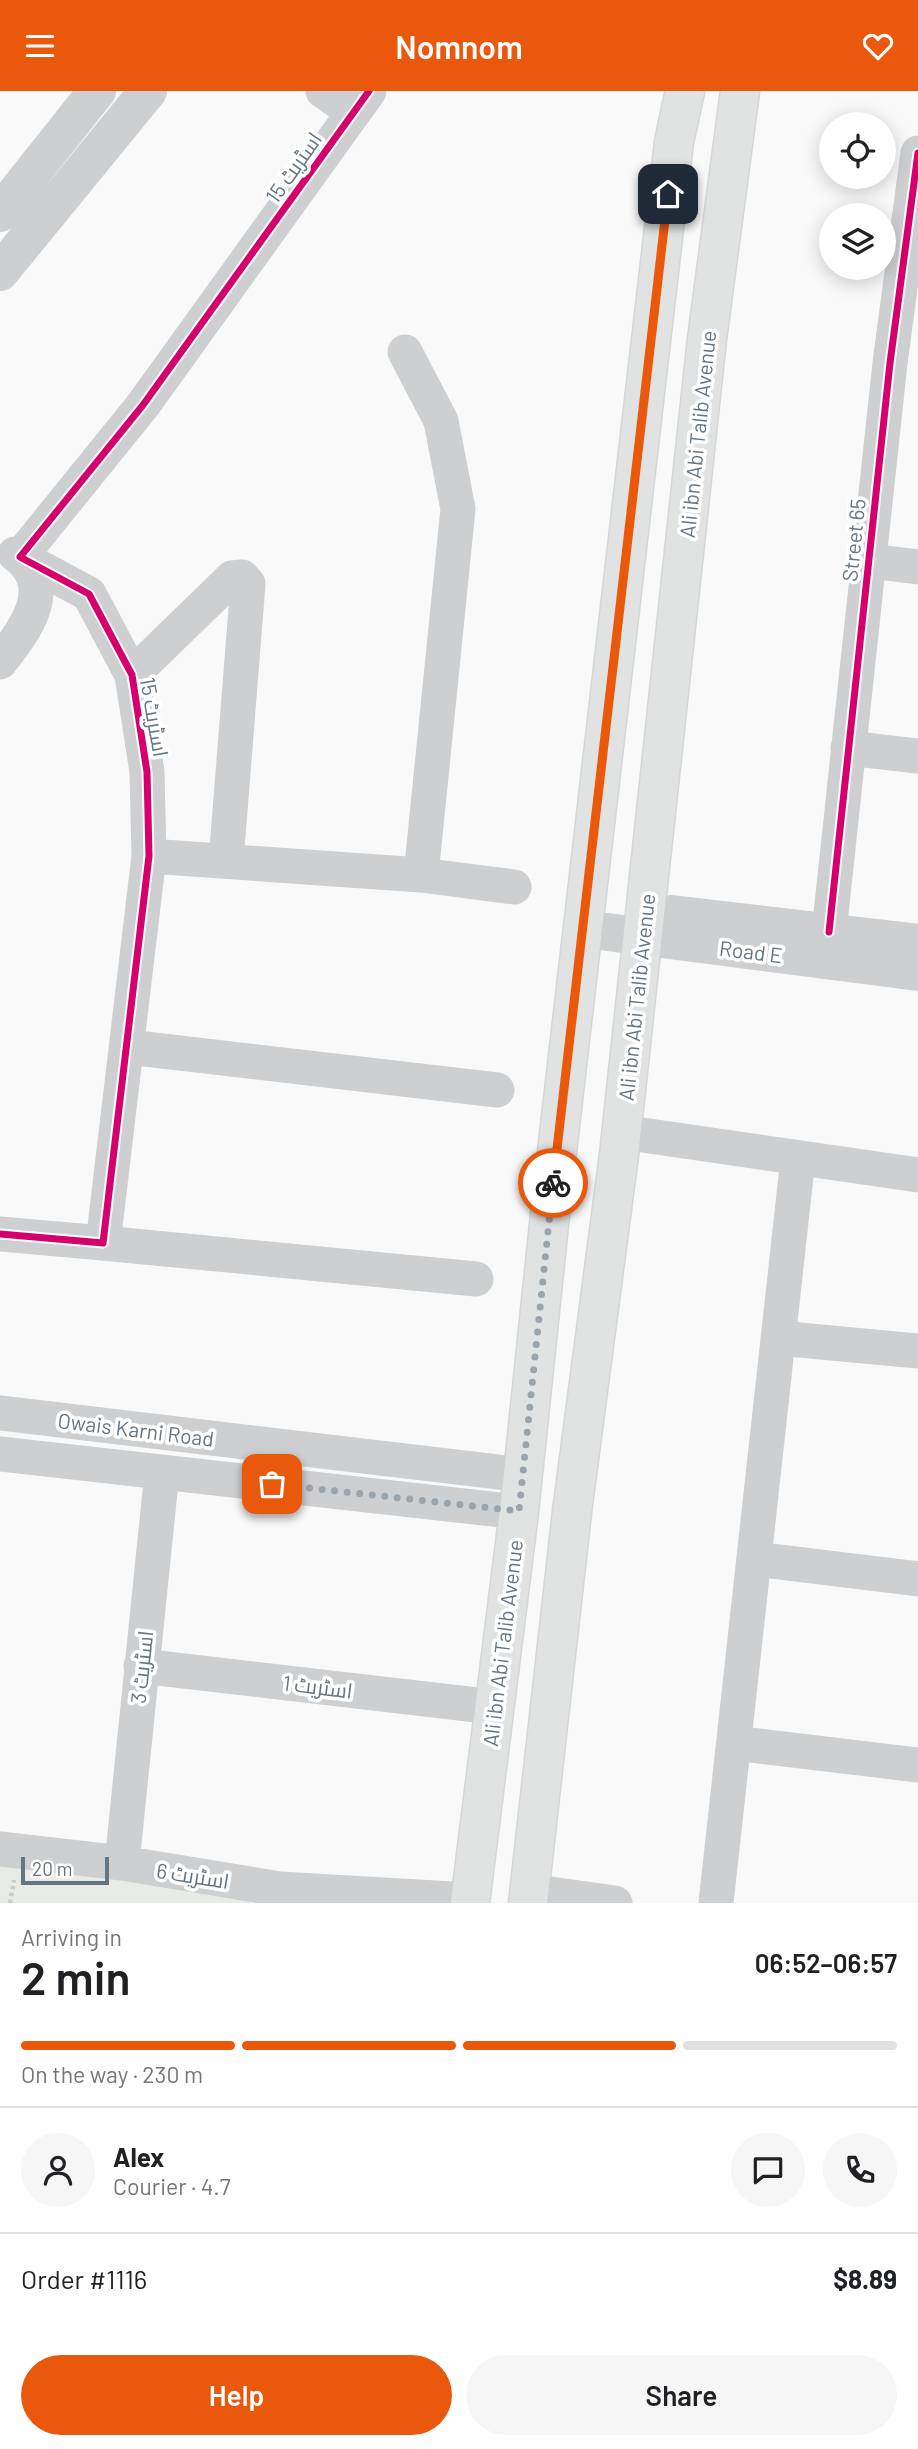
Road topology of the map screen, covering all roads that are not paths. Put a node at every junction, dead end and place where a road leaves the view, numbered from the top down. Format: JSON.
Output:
{"nodes":[{"id":1,"x":97,"y":91,"type":"edge"},
{"id":2,"x":148,"y":91,"type":"edge"},
{"id":3,"x":323,"y":91,"type":"edge"},
{"id":4,"x":685,"y":91,"type":"edge"},
{"id":5,"x":740,"y":91,"type":"edge"},
{"id":6,"x":361,"y":102,"type":"edge"},
{"id":7,"x":918,"y":153,"type":"edge"},
{"id":8,"x":0,"y":213,"type":"edge"},
{"id":9,"x":0,"y":272,"type":"edge"},
{"id":10,"x":405,"y":352,"type":"dead end"},
{"id":11,"x":10,"y":550,"type":"edge"},
{"id":12,"x":869,"y":561,"type":"junction"},
{"id":13,"x":918,"y":566,"type":"edge"},
{"id":14,"x":0,"y":663,"type":"edge"},
{"id":15,"x":132,"y":675,"type":"junction"},
{"id":16,"x":848,"y":748,"type":"junction"},
{"id":17,"x":918,"y":756,"type":"edge"},
{"id":18,"x":149,"y":856,"type":"junction"},
{"id":19,"x":226,"y":861,"type":"junction"},
{"id":20,"x":421,"y":875,"type":"junction"},
{"id":21,"x":514,"y":887,"type":"dead end"},
{"id":22,"x":585,"y":917,"type":"junction"},
{"id":23,"x":642,"y":924,"type":"junction"},
{"id":24,"x":829,"y":932,"type":"junction"},
{"id":25,"x":918,"y":943,"type":"edge"},
{"id":26,"x":918,"y":972,"type":"edge"},
{"id":27,"x":128,"y":1047,"type":"junction"},
{"id":28,"x":497,"y":1090,"type":"dead end"},
{"id":29,"x":622,"y":1132,"type":"junction"},
{"id":30,"x":798,"y":1158,"type":"junction"},
{"id":31,"x":918,"y":1175,"type":"edge"},
{"id":32,"x":0,"y":1234,"type":"edge"},
{"id":33,"x":103,"y":1243,"type":"junction"},
{"id":34,"x":476,"y":1279,"type":"dead end"},
{"id":35,"x":778,"y":1338,"type":"junction"},
{"id":36,"x":918,"y":1351,"type":"edge"},
{"id":37,"x":0,"y":1413,"type":"edge"},
{"id":38,"x":0,"y":1454,"type":"edge"},
{"id":39,"x":162,"y":1472,"type":"junction"},
{"id":40,"x":521,"y":1493,"type":"junction"},
{"id":41,"x":754,"y":1559,"type":"junction"},
{"id":42,"x":918,"y":1580,"type":"edge"},
{"id":43,"x":141,"y":1665,"type":"junction"},
{"id":44,"x":494,"y":1707,"type":"junction"},
{"id":45,"x":734,"y":1743,"type":"junction"},
{"id":46,"x":918,"y":1765,"type":"edge"},
{"id":47,"x":0,"y":1849,"type":"edge"},
{"id":48,"x":122,"y":1863,"type":"junction"},
{"id":49,"x":280,"y":1896,"type":"edge"},
{"id":50,"x":528,"y":1897,"type":"edge"},
{"id":51,"x":470,"y":1901,"type":"edge"},
{"id":52,"x":615,"y":1903,"type":"edge"},
{"id":53,"x":716,"y":1903,"type":"edge"}],
"edges":[{"from":1,"to":8,"type":"street"},
{"from":2,"to":9,"type":"street"},
{"from":3,"to":6,"type":"street"},
{"from":4,"to":22,"type":"main road","name":"Ali ibn Abi Talib Avenue"},
{"from":5,"to":23,"type":"main road","name":"Ali ibn Abi Talib Avenue"},
{"from":6,"to":11,"type":"street","name":"اسٹریٹ 15"},
{"from":7,"to":12,"type":"street","name":"Street 65"},
{"from":10,"to":20,"type":"street"},
{"from":11,"to":14,"type":"street"},
{"from":11,"to":15,"type":"street","name":"اسٹریٹ 15"},
{"from":12,"to":13,"type":"street"},
{"from":12,"to":16,"type":"street","name":"Street 65"},
{"from":15,"to":18,"type":"street","name":"اسٹریٹ 15"},
{"from":15,"to":19,"type":"street"},
{"from":16,"to":17,"type":"street"},
{"from":16,"to":24,"type":"street","name":"Street 65"},
{"from":18,"to":19,"type":"street"},
{"from":18,"to":27,"type":"street","name":"اسٹریٹ 15"},
{"from":19,"to":20,"type":"street"},
{"from":20,"to":21,"type":"street"},
{"from":22,"to":23,"type":"street","name":"Road E"},
{"from":22,"to":40,"type":"main road","name":"Ali ibn Abi Talib Avenue"},
{"from":23,"to":24,"type":"street","name":"Road E"},
{"from":23,"to":26,"type":"street","name":"Road E"},
{"from":23,"to":29,"type":"main road","name":"Ali ibn Abi Talib Avenue"},
{"from":24,"to":25,"type":"street","name":"Road E"},
{"from":27,"to":28,"type":"street"},
{"from":27,"to":33,"type":"street","name":"اسٹریٹ 15"},
{"from":29,"to":30,"type":"street"},
{"from":29,"to":50,"type":"main road","name":"Ali ibn Abi Talib Avenue"},
{"from":30,"to":31,"type":"street"},
{"from":30,"to":35,"type":"street"},
{"from":32,"to":33,"type":"street"},
{"from":33,"to":34,"type":"street"},
{"from":35,"to":36,"type":"street"},
{"from":35,"to":41,"type":"street"},
{"from":37,"to":40,"type":"street","name":"Owais Karni Road"},
{"from":38,"to":39,"type":"street","name":"Owais Karni Road"},
{"from":39,"to":40,"type":"street","name":"Owais Karni Road"},
{"from":39,"to":43,"type":"street","name":"اسٹریٹ 3"},
{"from":40,"to":44,"type":"main road","name":"Ali ibn Abi Talib Avenue"},
{"from":41,"to":42,"type":"street"},
{"from":41,"to":45,"type":"street"},
{"from":43,"to":44,"type":"street","name":"اسٹریٹ 1"},
{"from":43,"to":48,"type":"street","name":"اسٹریٹ 3"},
{"from":44,"to":51,"type":"main road","name":"Ali ibn Abi Talib Avenue"},
{"from":45,"to":46,"type":"street"},
{"from":45,"to":53,"type":"street"},
{"from":47,"to":48,"type":"street","name":"اسٹریٹ 6"},
{"from":48,"to":49,"type":"street","name":"اسٹریٹ 6"},
{"from":49,"to":51,"type":"street","name":"اسٹریٹ 6"},
{"from":50,"to":52,"type":"street"}]}
